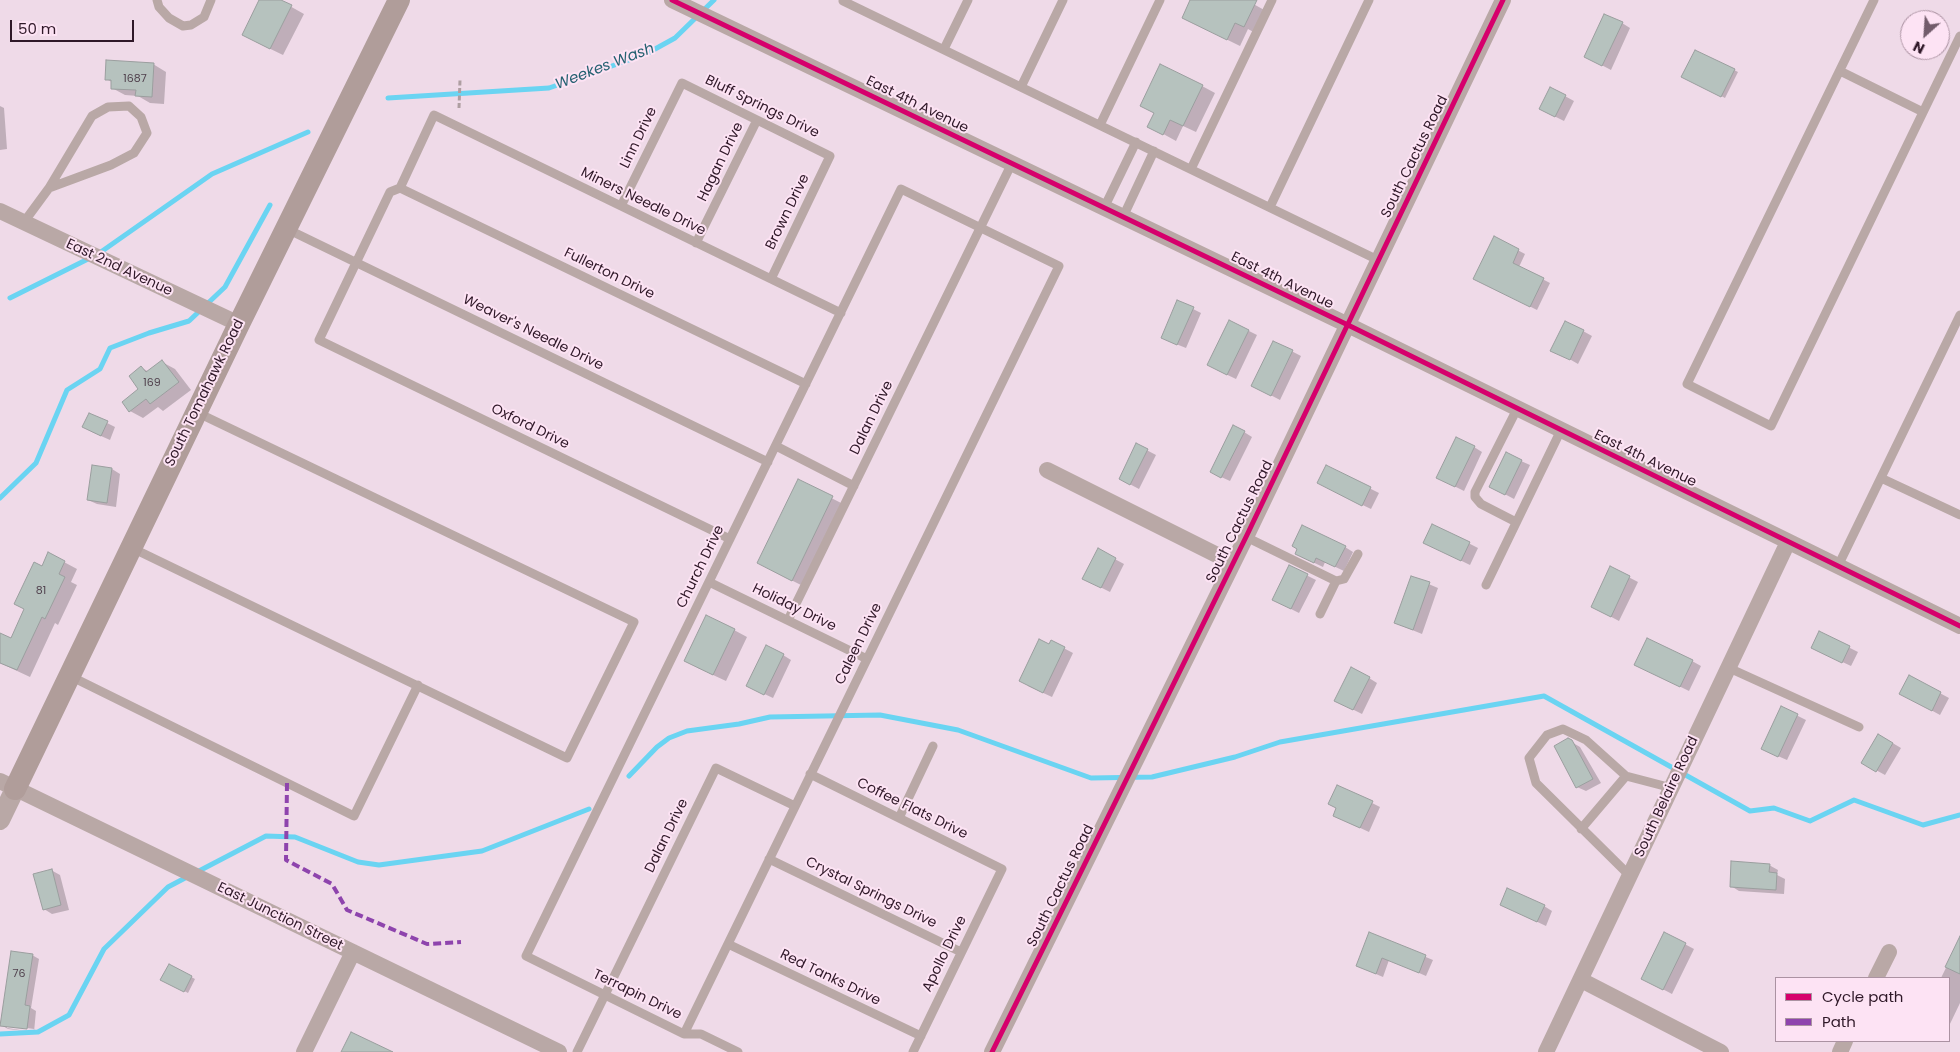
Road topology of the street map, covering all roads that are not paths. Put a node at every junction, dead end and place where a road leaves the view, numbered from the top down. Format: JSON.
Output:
{"nodes":[{"id":1,"x":157,"y":0,"type":"edge"},
{"id":2,"x":211,"y":0,"type":"edge"},
{"id":3,"x":399,"y":0,"type":"edge"},
{"id":4,"x":672,"y":0,"type":"edge"},
{"id":5,"x":968,"y":0,"type":"edge"},
{"id":6,"x":1063,"y":0,"type":"edge"},
{"id":7,"x":1160,"y":0,"type":"edge"},
{"id":8,"x":1272,"y":0,"type":"edge"},
{"id":9,"x":1369,"y":0,"type":"edge"},
{"id":10,"x":1503,"y":0,"type":"edge"},
{"id":11,"x":1874,"y":0,"type":"edge"},
{"id":12,"x":844,"y":1,"type":"edge"},
{"id":13,"x":857,"y":3,"type":"edge"},
{"id":14,"x":1960,"y":36,"type":"edge"},
{"id":15,"x":944,"y":49,"type":"junction"},
{"id":16,"x":1840,"y":71,"type":"junction"},
{"id":17,"x":682,"y":83,"type":"joint"},
{"id":18,"x":1021,"y":87,"type":"junction"},
{"id":19,"x":1923,"y":112,"type":"junction"},
{"id":20,"x":757,"y":120,"type":"junction"},
{"id":21,"x":1100,"y":125,"type":"junction"},
{"id":22,"x":1136,"y":142,"type":"junction"},
{"id":23,"x":1154,"y":151,"type":"junction"},
{"id":24,"x":830,"y":156,"type":"joint"},
{"id":25,"x":1012,"y":163,"type":"junction"},
{"id":26,"x":1191,"y":169,"type":"junction"},
{"id":27,"x":49,"y":188,"type":"junction"},
{"id":28,"x":400,"y":188,"type":"junction"},
{"id":29,"x":621,"y":206,"type":"junction"},
{"id":30,"x":1270,"y":207,"type":"junction"},
{"id":31,"x":1104,"y":208,"type":"junction"},
{"id":32,"x":2,"y":216,"type":"edge"},
{"id":33,"x":1123,"y":217,"type":"junction"},
{"id":34,"x":24,"y":222,"type":"junction"},
{"id":35,"x":980,"y":227,"type":"junction"},
{"id":36,"x":286,"y":229,"type":"junction"},
{"id":37,"x":696,"y":242,"type":"junction"},
{"id":38,"x":1378,"y":260,"type":"junction"},
{"id":39,"x":356,"y":263,"type":"junction"},
{"id":40,"x":771,"y":279,"type":"junction"},
{"id":41,"x":840,"y":314,"type":"junction"},
{"id":42,"x":1960,"y":315,"type":"edge"},
{"id":43,"x":239,"y":324,"type":"junction"},
{"id":44,"x":1348,"y":325,"type":"junction"},
{"id":45,"x":806,"y":384,"type":"junction"},
{"id":46,"x":1517,"y":408,"type":"junction"},
{"id":47,"x":196,"y":412,"type":"junction"},
{"id":48,"x":1561,"y":430,"type":"junction"},
{"id":49,"x":776,"y":446,"type":"junction"},
{"id":50,"x":768,"y":462,"type":"junction"},
{"id":51,"x":1047,"y":470,"type":"dead end"},
{"id":52,"x":1881,"y":478,"type":"junction"},
{"id":53,"x":854,"y":486,"type":"junction"},
{"id":54,"x":1960,"y":515,"type":"edge"},
{"id":55,"x":1516,"y":522,"type":"junction"},
{"id":56,"x":1246,"y":537,"type":"junction"},
{"id":57,"x":730,"y":539,"type":"junction"},
{"id":58,"x":1788,"y":542,"type":"junction"},
{"id":59,"x":130,"y":547,"type":"junction"},
{"id":60,"x":1358,"y":554,"type":"dead end"},
{"id":61,"x":1233,"y":563,"type":"junction"},
{"id":62,"x":1838,"y":566,"type":"junction"},
{"id":63,"x":1336,"y":581,"type":"junction"},
{"id":64,"x":709,"y":582,"type":"junction"},
{"id":65,"x":1486,"y":585,"type":"dead end"},
{"id":66,"x":1320,"y":614,"type":"dead end"},
{"id":67,"x":788,"y":620,"type":"junction"},
{"id":68,"x":1960,"y":626,"type":"edge"},
{"id":69,"x":866,"y":659,"type":"junction"},
{"id":70,"x":1728,"y":668,"type":"junction"},
{"id":71,"x":69,"y":676,"type":"junction"},
{"id":72,"x":418,"y":685,"type":"junction"},
{"id":73,"x":1859,"y":727,"type":"dead end"},
{"id":74,"x":933,"y":746,"type":"dead end"},
{"id":75,"x":810,"y":774,"type":"junction"},
{"id":76,"x":1626,"y":776,"type":"junction"},
{"id":77,"x":8,"y":785,"type":"edge"},
{"id":78,"x":1672,"y":788,"type":"junction"},
{"id":79,"x":795,"y":806,"type":"junction"},
{"id":80,"x":898,"y":818,"type":"junction"},
{"id":81,"x":0,"y":820,"type":"edge"},
{"id":82,"x":1581,"y":828,"type":"junction"},
{"id":83,"x":769,"y":859,"type":"junction"},
{"id":84,"x":1002,"y":868,"type":"joint"},
{"id":85,"x":1630,"y":876,"type":"junction"},
{"id":86,"x":728,"y":944,"type":"junction"},
{"id":87,"x":353,"y":952,"type":"junction"},
{"id":88,"x":962,"y":952,"type":"junction"},
{"id":89,"x":1888,"y":952,"type":"dead end"},
{"id":90,"x":526,"y":956,"type":"joint"},
{"id":91,"x":1876,"y":977,"type":"edge"},
{"id":92,"x":1581,"y":980,"type":"junction"},
{"id":93,"x":605,"y":995,"type":"junction"},
{"id":94,"x":684,"y":1034,"type":"junction"},
{"id":95,"x":921,"y":1036,"type":"junction"},
{"id":96,"x":304,"y":1052,"type":"edge"},
{"id":97,"x":559,"y":1052,"type":"edge"},
{"id":98,"x":577,"y":1052,"type":"edge"},
{"id":99,"x":738,"y":1052,"type":"edge"},
{"id":100,"x":913,"y":1052,"type":"edge"},
{"id":101,"x":992,"y":1052,"type":"edge"},
{"id":102,"x":1546,"y":1052,"type":"edge"},
{"id":103,"x":1721,"y":1052,"type":"edge"}],
"edges":[{"from":1,"to":2,"type":"lane"},
{"from":3,"to":36,"type":"main road","name":"South Tomahawk Road"},
{"from":4,"to":25,"type":"street","name":"East 4th Avenue"},
{"from":5,"to":15,"type":"lane"},
{"from":6,"to":18,"type":"lane"},
{"from":7,"to":21,"type":"lane"},
{"from":8,"to":26,"type":"lane"},
{"from":9,"to":30,"type":"lane"},
{"from":10,"to":38,"type":"street","name":"South Cactus Road"},
{"from":11,"to":16,"type":"lane"},
{"from":12,"to":13,"type":"lane"},
{"from":13,"to":15,"type":"lane"},
{"from":14,"to":19,"type":"lane"},
{"from":15,"to":18,"type":"lane"},
{"from":16,"to":19,"type":"lane"},
{"from":16,"to":19,"type":"lane"},
{"from":17,"to":20,"type":"lane","name":"Bluff Springs Drive"},
{"from":17,"to":29,"type":"lane","name":"Linn Drive"},
{"from":18,"to":21,"type":"lane"},
{"from":20,"to":24,"type":"lane","name":"Bluff Springs Drive"},
{"from":20,"to":37,"type":"lane","name":"Hagan Drive"},
{"from":21,"to":22,"type":"lane"},
{"from":22,"to":23,"type":"lane"},
{"from":22,"to":31,"type":"lane"},
{"from":23,"to":26,"type":"lane"},
{"from":23,"to":33,"type":"lane"},
{"from":24,"to":40,"type":"lane","name":"Brown Drive"},
{"from":25,"to":31,"type":"street","name":"East 4th Avenue"},
{"from":25,"to":35,"type":"lane","name":"Dalan Drive"},
{"from":26,"to":30,"type":"lane"},
{"from":27,"to":27,"type":"lane"},
{"from":27,"to":34,"type":"lane"},
{"from":28,"to":29,"type":"lane","name":"Miners Needle Drive"},
{"from":28,"to":39,"type":"lane"},
{"from":28,"to":45,"type":"lane","name":"Fullerton Drive"},
{"from":29,"to":37,"type":"lane","name":"Miners Needle Drive"},
{"from":30,"to":38,"type":"lane"},
{"from":31,"to":33,"type":"street","name":"East 4th Avenue"},
{"from":32,"to":34,"type":"street","name":"East 2nd Avenue"},
{"from":33,"to":44,"type":"street","name":"East 4th Avenue"},
{"from":34,"to":43,"type":"street","name":"East 2nd Avenue"},
{"from":35,"to":41,"type":"lane","name":"Church Drive"},
{"from":35,"to":53,"type":"lane","name":"Dalan Drive"},
{"from":35,"to":69,"type":"lane","name":"Caleen Drive"},
{"from":36,"to":39,"type":"lane","name":"Weaver's Needle Drive"},
{"from":36,"to":43,"type":"main road","name":"South Tomahawk Road"},
{"from":37,"to":40,"type":"lane","name":"Miners Needle Drive"},
{"from":38,"to":44,"type":"street","name":"South Cactus Road"},
{"from":39,"to":50,"type":"lane","name":"Weaver's Needle Drive"},
{"from":39,"to":57,"type":"lane","name":"Oxford Drive"},
{"from":40,"to":41,"type":"lane","name":"Miners Needle Drive"},
{"from":41,"to":45,"type":"lane","name":"Church Drive"},
{"from":42,"to":52,"type":"lane"},
{"from":43,"to":47,"type":"main road","name":"South Tomahawk Road"},
{"from":44,"to":46,"type":"street","name":"East 4th Avenue"},
{"from":44,"to":56,"type":"street","name":"South Cactus Road"},
{"from":45,"to":49,"type":"lane","name":"Church Drive"},
{"from":46,"to":48,"type":"street","name":"East 4th Avenue"},
{"from":46,"to":55,"type":"lane"},
{"from":47,"to":59,"type":"main road","name":"South Tomahawk Road"},
{"from":47,"to":72,"type":"lane"},
{"from":48,"to":55,"type":"lane"},
{"from":48,"to":58,"type":"street","name":"East 4th Avenue"},
{"from":49,"to":50,"type":"lane","name":"Church Drive"},
{"from":49,"to":53,"type":"lane"},
{"from":50,"to":57,"type":"lane","name":"Church Drive"},
{"from":51,"to":61,"type":"street"},
{"from":52,"to":54,"type":"lane"},
{"from":52,"to":62,"type":"lane"},
{"from":53,"to":67,"type":"lane","name":"Dalan Drive"},
{"from":55,"to":65,"type":"lane"},
{"from":56,"to":61,"type":"street","name":"South Cactus Road"},
{"from":56,"to":63,"type":"lane"},
{"from":57,"to":64,"type":"lane","name":"Church Drive"},
{"from":58,"to":62,"type":"street","name":"East 4th Avenue"},
{"from":58,"to":70,"type":"street","name":"South Belaire Road"},
{"from":59,"to":71,"type":"main road","name":"South Tomahawk Road"},
{"from":59,"to":72,"type":"lane"},
{"from":60,"to":63,"type":"lane"},
{"from":61,"to":101,"type":"street","name":"South Cactus Road"},
{"from":62,"to":68,"type":"street","name":"East 4th Avenue"},
{"from":63,"to":66,"type":"lane"},
{"from":64,"to":67,"type":"lane","name":"Holiday Drive"},
{"from":64,"to":90,"type":"lane","name":"Church Drive"},
{"from":67,"to":69,"type":"lane","name":"Holiday Drive"},
{"from":69,"to":75,"type":"lane","name":"Caleen Drive"},
{"from":70,"to":73,"type":"lane"},
{"from":70,"to":78,"type":"street","name":"South Belaire Road"},
{"from":71,"to":72,"type":"lane"},
{"from":71,"to":77,"type":"main road","name":"South Tomahawk Road"},
{"from":74,"to":80,"type":"lane"},
{"from":75,"to":79,"type":"lane","name":"Caleen Drive"},
{"from":75,"to":80,"type":"lane","name":"Coffee Flats Drive"},
{"from":76,"to":78,"type":"lane"},
{"from":76,"to":82,"type":"lane"},
{"from":76,"to":82,"type":"lane"},
{"from":77,"to":81,"type":"street"},
{"from":77,"to":87,"type":"street","name":"East Junction Street"},
{"from":78,"to":85,"type":"street","name":"South Belaire Road"},
{"from":79,"to":83,"type":"lane","name":"Caleen Drive"},
{"from":79,"to":93,"type":"lane","name":"Dalan Drive"},
{"from":80,"to":84,"type":"lane","name":"Coffee Flats Drive"},
{"from":82,"to":85,"type":"lane"},
{"from":83,"to":86,"type":"lane","name":"Caleen Drive"},
{"from":83,"to":88,"type":"lane","name":"Crystal Springs Drive"},
{"from":84,"to":88,"type":"lane","name":"Apollo Drive"},
{"from":85,"to":92,"type":"street","name":"South Belaire Road"},
{"from":86,"to":94,"type":"lane","name":"Caleen Drive"},
{"from":86,"to":95,"type":"lane","name":"Red Tanks Drive"},
{"from":87,"to":96,"type":"street"},
{"from":87,"to":97,"type":"street","name":"East Junction Street"},
{"from":88,"to":95,"type":"lane","name":"Apollo Drive"},
{"from":89,"to":91,"type":"street"},
{"from":90,"to":93,"type":"lane","name":"Terrapin Drive"},
{"from":92,"to":102,"type":"street","name":"South Belaire Road"},
{"from":92,"to":103,"type":"street"},
{"from":93,"to":94,"type":"lane","name":"Terrapin Drive"},
{"from":93,"to":98,"type":"lane"},
{"from":94,"to":99,"type":"lane","name":"Terrapin Drive"},
{"from":95,"to":100,"type":"lane","name":"Apollo Drive"}]}
